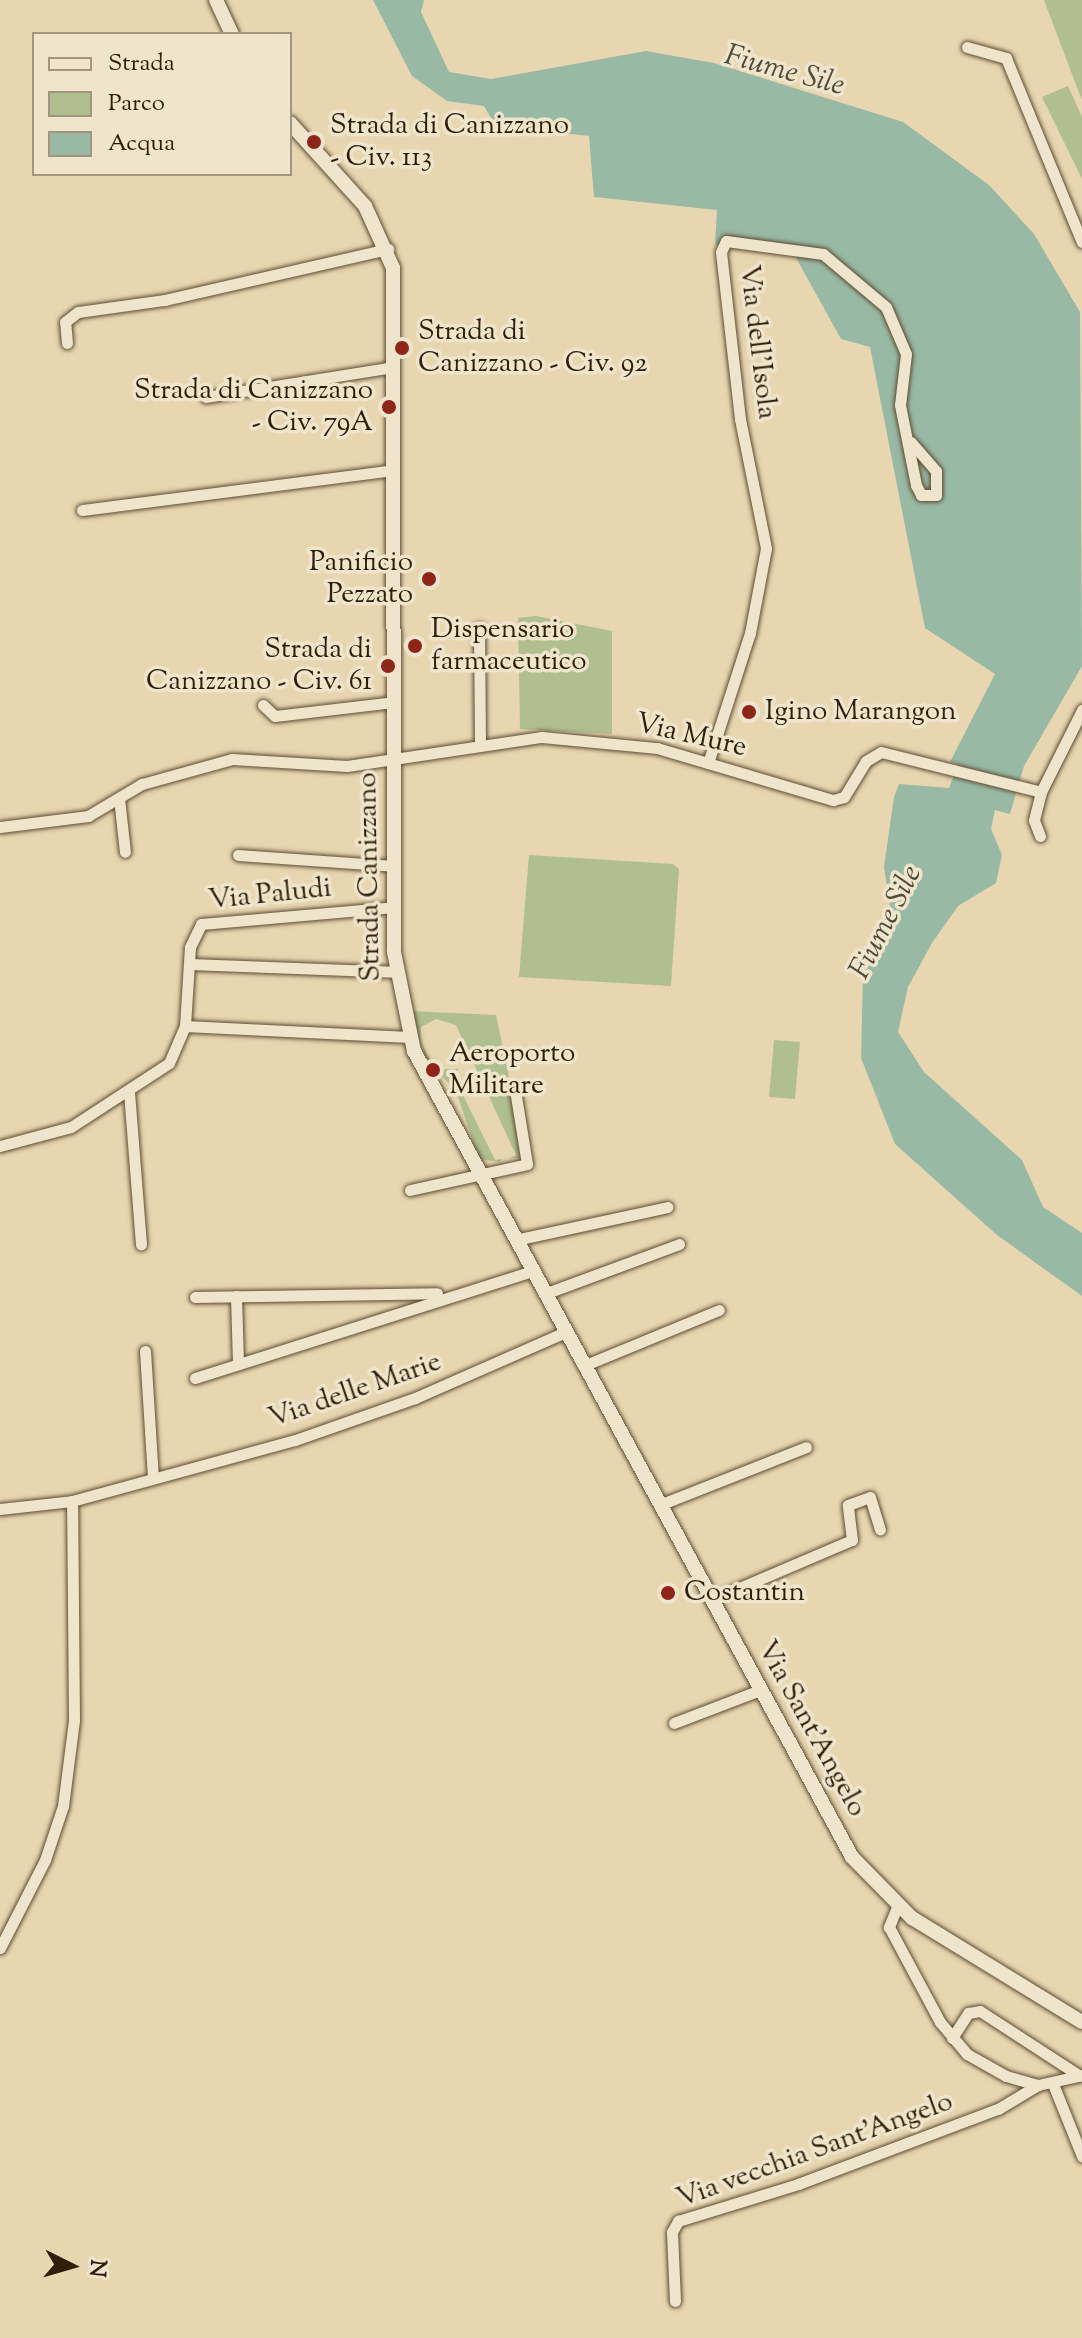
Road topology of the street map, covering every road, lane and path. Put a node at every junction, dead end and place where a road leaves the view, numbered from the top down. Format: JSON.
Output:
{"nodes":[{"id":1,"x":216,"y":0,"type":"edge"},
{"id":2,"x":231,"y":32,"type":"edge"},
{"id":3,"x":967,"y":47,"type":"dead end"},
{"id":4,"x":292,"y":125,"type":"edge"},
{"id":5,"x":1082,"y":242,"type":"edge"},
{"id":6,"x":388,"y":249,"type":"junction"},
{"id":7,"x":67,"y":343,"type":"dead end"},
{"id":8,"x":394,"y":367,"type":"junction"},
{"id":9,"x":206,"y":397,"type":"dead end"},
{"id":10,"x":911,"y":442,"type":"dead end"},
{"id":11,"x":393,"y":470,"type":"junction"},
{"id":12,"x":82,"y":510,"type":"dead end"},
{"id":13,"x":479,"y":628,"type":"dead end"},
{"id":14,"x":395,"y":702,"type":"junction"},
{"id":15,"x":263,"y":705,"type":"dead end"},
{"id":16,"x":1082,"y":710,"type":"edge"},
{"id":17,"x":480,"y":744,"type":"junction"},
{"id":18,"x":394,"y":762,"type":"junction"},
{"id":19,"x":708,"y":763,"type":"junction"},
{"id":20,"x":1041,"y":792,"type":"junction"},
{"id":21,"x":119,"y":798,"type":"junction"},
{"id":22,"x":0,"y":827,"type":"edge"},
{"id":23,"x":1040,"y":836,"type":"dead end"},
{"id":24,"x":125,"y":852,"type":"dead end"},
{"id":25,"x":238,"y":855,"type":"dead end"},
{"id":26,"x":394,"y":866,"type":"junction"},
{"id":27,"x":394,"y":907,"type":"junction"},
{"id":28,"x":189,"y":964,"type":"junction"},
{"id":29,"x":395,"y":972,"type":"junction"},
{"id":30,"x":185,"y":1026,"type":"junction"},
{"id":31,"x":409,"y":1037,"type":"junction"},
{"id":32,"x":515,"y":1090,"type":"dead end"},
{"id":33,"x":129,"y":1092,"type":"junction"},
{"id":34,"x":0,"y":1146,"type":"edge"},
{"id":35,"x":481,"y":1177,"type":"junction"},
{"id":36,"x":410,"y":1190,"type":"dead end"},
{"id":37,"x":667,"y":1207,"type":"dead end"},
{"id":38,"x":515,"y":1240,"type":"junction"},
{"id":39,"x":679,"y":1244,"type":"dead end"},
{"id":40,"x":141,"y":1245,"type":"dead end"},
{"id":41,"x":532,"y":1271,"type":"junction"},
{"id":42,"x":450,"y":1292,"type":"junction"},
{"id":43,"x":544,"y":1294,"type":"junction"},
{"id":44,"x":236,"y":1296,"type":"junction"},
{"id":45,"x":195,"y":1297,"type":"dead end"},
{"id":46,"x":719,"y":1310,"type":"dead end"},
{"id":47,"x":565,"y":1332,"type":"junction"},
{"id":48,"x":145,"y":1351,"type":"dead end"},
{"id":49,"x":238,"y":1364,"type":"junction"},
{"id":50,"x":583,"y":1366,"type":"junction"},
{"id":51,"x":195,"y":1378,"type":"dead end"},
{"id":52,"x":806,"y":1447,"type":"dead end"},
{"id":53,"x":153,"y":1477,"type":"junction"},
{"id":54,"x":72,"y":1501,"type":"junction"},
{"id":55,"x":659,"y":1505,"type":"junction"},
{"id":56,"x":0,"y":1509,"type":"edge"},
{"id":57,"x":880,"y":1530,"type":"dead end"},
{"id":58,"x":711,"y":1600,"type":"junction"},
{"id":59,"x":760,"y":1690,"type":"junction"},
{"id":60,"x":674,"y":1723,"type":"dead end"},
{"id":61,"x":897,"y":1907,"type":"junction"},
{"id":62,"x":0,"y":1948,"type":"edge"},
{"id":63,"x":1082,"y":2022,"type":"edge"},
{"id":64,"x":952,"y":2038,"type":"junction"},
{"id":65,"x":1081,"y":2075,"type":"edge"},
{"id":66,"x":1053,"y":2084,"type":"junction"},
{"id":67,"x":1038,"y":2085,"type":"junction"},
{"id":68,"x":1082,"y":2156,"type":"edge"},
{"id":69,"x":675,"y":2301,"type":"dead end"}],
"edges":[{"from":1,"to":2,"type":"street"},
{"from":3,"to":5,"type":"street"},
{"from":4,"to":6,"type":"street","name":"Strada Canizzano"},
{"from":6,"to":7,"type":"street"},
{"from":6,"to":8,"type":"street","name":"Strada Canizzano"},
{"from":8,"to":9,"type":"street"},
{"from":8,"to":11,"type":"street","name":"Strada Canizzano"},
{"from":10,"to":19,"type":"street","name":"Via dell'Isola"},
{"from":11,"to":12,"type":"street"},
{"from":11,"to":14,"type":"street","name":"Strada Canizzano"},
{"from":13,"to":17,"type":"street"},
{"from":14,"to":15,"type":"street"},
{"from":14,"to":18,"type":"street","name":"Strada Canizzano"},
{"from":16,"to":20,"type":"street"},
{"from":17,"to":18,"type":"street","name":"Via Mure"},
{"from":17,"to":19,"type":"street","name":"Via Mure"},
{"from":18,"to":21,"type":"street","name":"Via Mure"},
{"from":18,"to":26,"type":"street","name":"Strada Canizzano"},
{"from":19,"to":20,"type":"street","name":"Via Mure"},
{"from":20,"to":23,"type":"street"},
{"from":21,"to":22,"type":"street","name":"Via Mure"},
{"from":21,"to":24,"type":"street"},
{"from":25,"to":26,"type":"street"},
{"from":26,"to":27,"type":"street","name":"Strada Canizzano"},
{"from":27,"to":28,"type":"street","name":"Via Paludi"},
{"from":27,"to":29,"type":"street","name":"Strada Canizzano"},
{"from":28,"to":29,"type":"street"},
{"from":28,"to":30,"type":"street","name":"Via Paludi"},
{"from":29,"to":31,"type":"street","name":"Strada Canizzano"},
{"from":30,"to":31,"type":"street"},
{"from":30,"to":33,"type":"street","name":"Via Paludi"},
{"from":31,"to":35,"type":"street","name":"Strada Canizzano"},
{"from":32,"to":35,"type":"street"},
{"from":33,"to":34,"type":"street","name":"Via Paludi"},
{"from":33,"to":40,"type":"street"},
{"from":35,"to":36,"type":"street"},
{"from":35,"to":38,"type":"street","name":"Strada Canizzano"},
{"from":37,"to":38,"type":"street"},
{"from":38,"to":41,"type":"street","name":"Strada Canizzano"},
{"from":39,"to":43,"type":"street"},
{"from":41,"to":42,"type":"street"},
{"from":41,"to":43,"type":"street","name":"Strada Canizzano"},
{"from":42,"to":44,"type":"street"},
{"from":42,"to":49,"type":"street"},
{"from":43,"to":47,"type":"street","name":"Strada Canizzano"},
{"from":44,"to":45,"type":"street"},
{"from":44,"to":49,"type":"street"},
{"from":46,"to":50,"type":"street"},
{"from":47,"to":50,"type":"street","name":"Via Sant'Angelo"},
{"from":47,"to":53,"type":"street","name":"Via delle Marie"},
{"from":48,"to":53,"type":"street"},
{"from":49,"to":51,"type":"street"},
{"from":50,"to":55,"type":"street","name":"Via Sant'Angelo"},
{"from":52,"to":55,"type":"street"},
{"from":53,"to":54,"type":"street","name":"Via delle Marie"},
{"from":54,"to":56,"type":"street","name":"Via delle Marie"},
{"from":54,"to":62,"type":"street"},
{"from":55,"to":58,"type":"street","name":"Via Sant'Angelo"},
{"from":57,"to":58,"type":"street"},
{"from":58,"to":59,"type":"street","name":"Via Sant'Angelo"},
{"from":59,"to":60,"type":"street"},
{"from":59,"to":61,"type":"street","name":"Via Sant'Angelo"},
{"from":61,"to":63,"type":"street","name":"Via Sant'Angelo"},
{"from":61,"to":64,"type":"street","name":"Via vecchia Sant'Angelo"},
{"from":64,"to":65,"type":"street","name":"Via vecchia Sant'Angelo"},
{"from":64,"to":67,"type":"street","name":"Via vecchia Sant'Angelo"},
{"from":65,"to":66,"type":"street","name":"Via vecchia Sant'Angelo"},
{"from":66,"to":67,"type":"street","name":"Via vecchia Sant'Angelo"},
{"from":66,"to":68,"type":"street"},
{"from":67,"to":69,"type":"street","name":"Via vecchia Sant'Angelo"}]}
